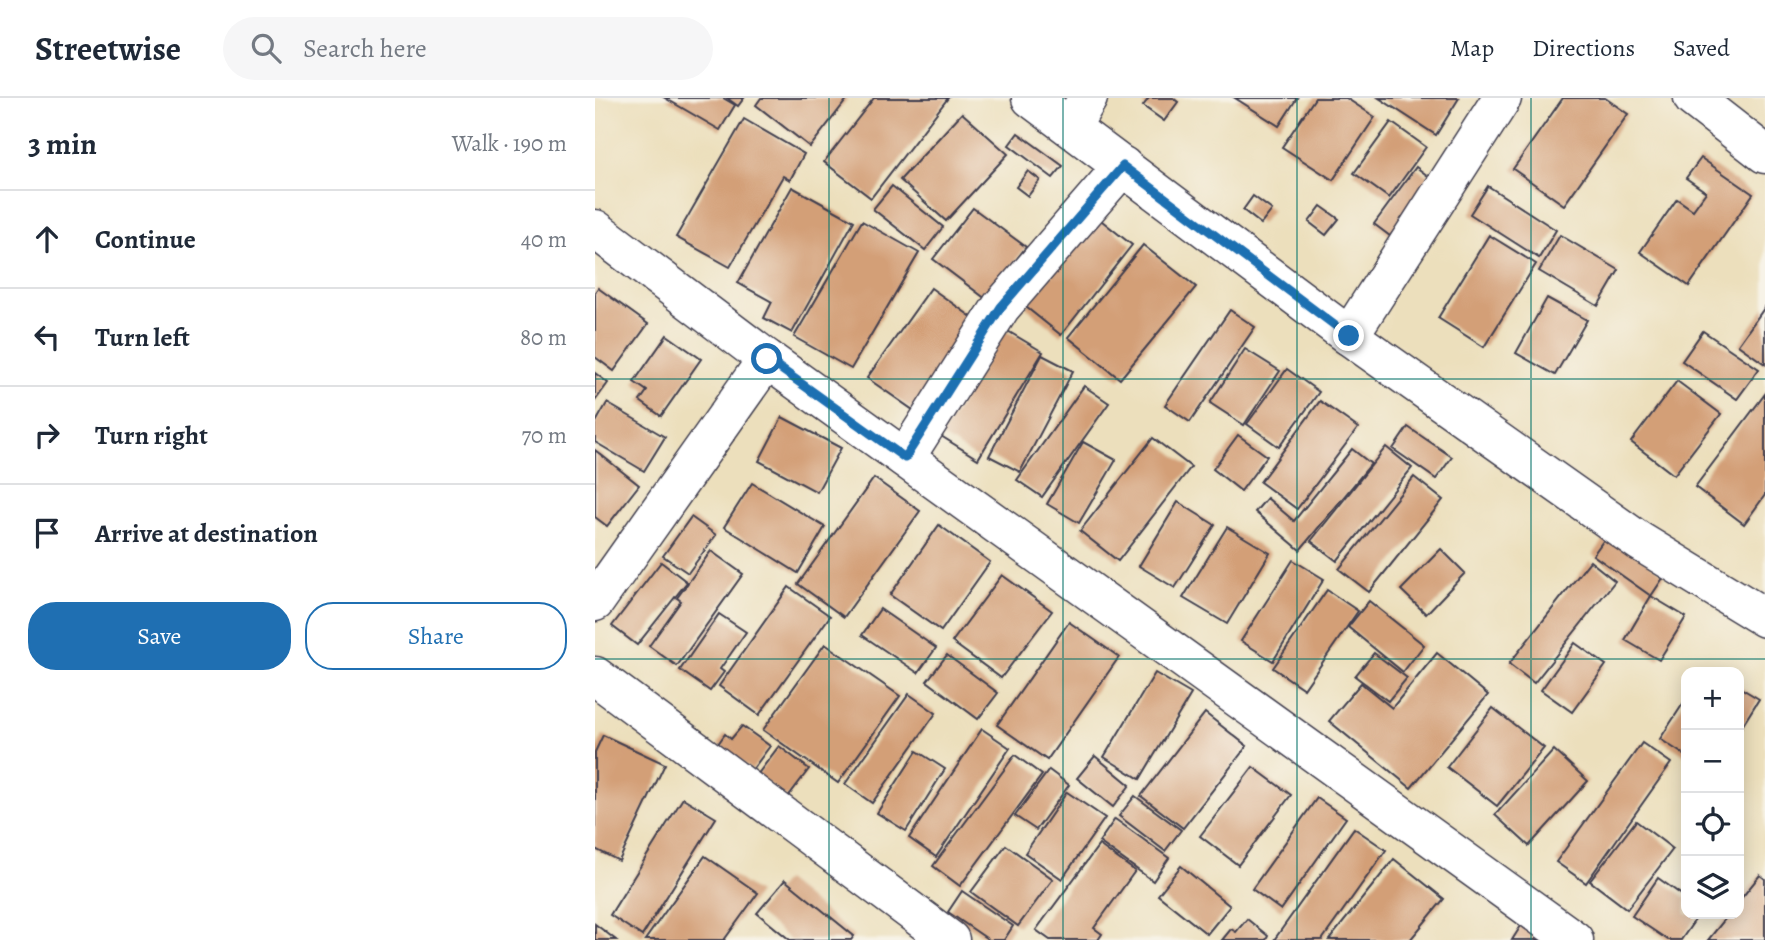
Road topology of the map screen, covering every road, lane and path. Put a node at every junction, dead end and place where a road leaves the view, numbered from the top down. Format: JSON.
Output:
{"nodes":[{"id":1,"x":1031,"y":98,"type":"edge"},
{"id":2,"x":1502,"y":98,"type":"edge"},
{"id":3,"x":1693,"y":98,"type":"edge"},
{"id":4,"x":1080,"y":113,"type":"edge"},
{"id":5,"x":1765,"y":154,"type":"edge"},
{"id":6,"x":1123,"y":166,"type":"junction"},
{"id":7,"x":595,"y":229,"type":"edge"},
{"id":8,"x":1349,"y":336,"type":"junction"},
{"id":9,"x":767,"y":359,"type":"junction"},
{"id":10,"x":905,"y":458,"type":"junction"},
{"id":11,"x":595,"y":602,"type":"edge"},
{"id":12,"x":1765,"y":618,"type":"edge"},
{"id":13,"x":595,"y":676,"type":"edge"},
{"id":14,"x":903,"y":927,"type":"edge"},
{"id":15,"x":950,"y":940,"type":"edge"},
{"id":16,"x":1574,"y":940,"type":"edge"}],
"edges":[{"from":1,"to":4,"type":"street"},
{"from":2,"to":8,"type":"street"},
{"from":3,"to":5,"type":"street"},
{"from":4,"to":6,"type":"street"},
{"from":6,"to":8,"type":"street"},
{"from":6,"to":10,"type":"street"},
{"from":7,"to":9,"type":"street"},
{"from":8,"to":12,"type":"street"},
{"from":9,"to":10,"type":"street"},
{"from":9,"to":11,"type":"street"},
{"from":10,"to":16,"type":"street"},
{"from":13,"to":14,"type":"street"},
{"from":14,"to":15,"type":"street"}]}
